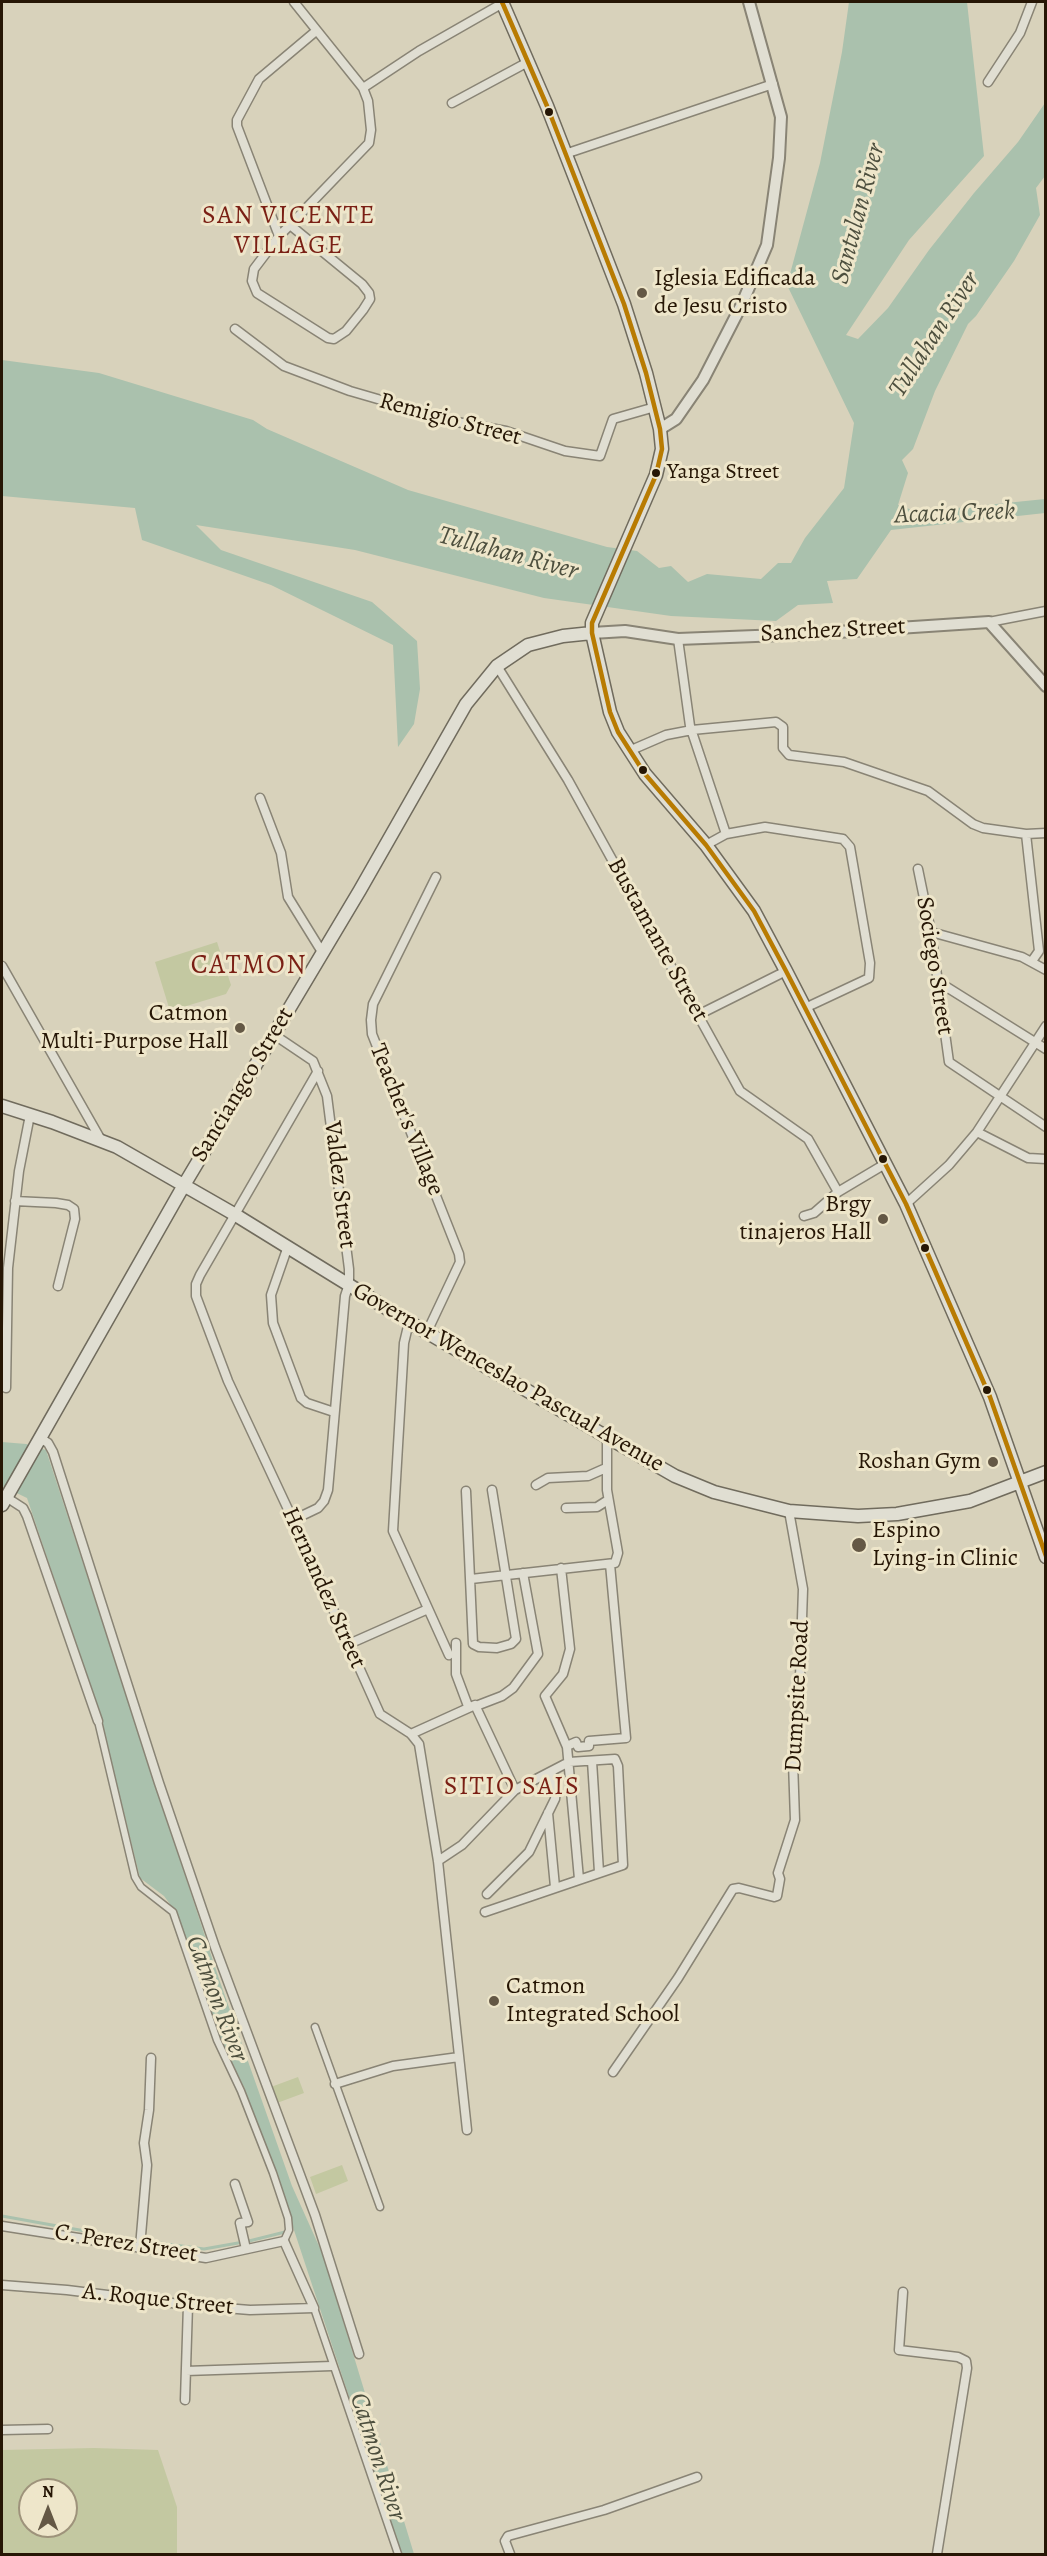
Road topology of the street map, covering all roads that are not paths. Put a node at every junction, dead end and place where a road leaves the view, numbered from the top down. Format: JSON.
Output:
{"nodes":[{"id":1,"x":294,"y":2,"type":"edge"},
{"id":2,"x":503,"y":2,"type":"edge"},
{"id":3,"x":749,"y":2,"type":"edge"},
{"id":4,"x":1032,"y":2,"type":"edge"},
{"id":5,"x":316,"y":31,"type":"junction"},
{"id":6,"x":528,"y":62,"type":"junction"},
{"id":7,"x":988,"y":82,"type":"dead end"},
{"id":8,"x":773,"y":84,"type":"junction"},
{"id":9,"x":363,"y":88,"type":"junction"},
{"id":10,"x":452,"y":104,"type":"dead end"},
{"id":11,"x":565,"y":154,"type":"junction"},
{"id":12,"x":290,"y":225,"type":"junction"},
{"id":13,"x":279,"y":237,"type":"junction"},
{"id":14,"x":235,"y":329,"type":"dead end"},
{"id":15,"x":655,"y":407,"type":"junction"},
{"id":16,"x":660,"y":429,"type":"junction"},
{"id":17,"x":1046,"y":611,"type":"edge"},
{"id":18,"x":989,"y":622,"type":"junction"},
{"id":19,"x":592,"y":633,"type":"junction"},
{"id":20,"x":678,"y":639,"type":"junction"},
{"id":21,"x":497,"y":666,"type":"junction"},
{"id":22,"x":1046,"y":687,"type":"edge"},
{"id":23,"x":692,"y":730,"type":"junction"},
{"id":24,"x":629,"y":751,"type":"junction"},
{"id":25,"x":260,"y":798,"type":"dead end"},
{"id":26,"x":1046,"y":833,"type":"edge"},
{"id":27,"x":726,"y":834,"type":"junction"},
{"id":28,"x":1026,"y":834,"type":"junction"},
{"id":29,"x":706,"y":845,"type":"junction"},
{"id":30,"x":918,"y":869,"type":"dead end"},
{"id":31,"x":435,"y":877,"type":"dead end"},
{"id":32,"x":931,"y":932,"type":"junction"},
{"id":33,"x":321,"y":952,"type":"junction"},
{"id":34,"x":1032,"y":961,"type":"junction"},
{"id":35,"x":2,"y":966,"type":"edge"},
{"id":36,"x":1046,"y":970,"type":"edge"},
{"id":37,"x":786,"y":971,"type":"junction"},
{"id":38,"x":937,"y":981,"type":"junction"},
{"id":39,"x":805,"y":1008,"type":"junction"},
{"id":40,"x":698,"y":1015,"type":"junction"},
{"id":41,"x":1046,"y":1026,"type":"edge"},
{"id":42,"x":273,"y":1034,"type":"junction"},
{"id":43,"x":1035,"y":1042,"type":"junction"},
{"id":44,"x":1046,"y":1049,"type":"edge"},
{"id":45,"x":318,"y":1071,"type":"junction"},
{"id":46,"x":1000,"y":1098,"type":"junction"},
{"id":47,"x":2,"y":1107,"type":"edge"},
{"id":48,"x":30,"y":1115,"type":"junction"},
{"id":49,"x":1046,"y":1127,"type":"edge"},
{"id":50,"x":977,"y":1132,"type":"junction"},
{"id":51,"x":101,"y":1140,"type":"junction"},
{"id":52,"x":1046,"y":1158,"type":"edge"},
{"id":53,"x":885,"y":1164,"type":"junction"},
{"id":54,"x":184,"y":1185,"type":"junction"},
{"id":55,"x":838,"y":1192,"type":"junction"},
{"id":56,"x":15,"y":1201,"type":"junction"},
{"id":57,"x":906,"y":1204,"type":"junction"},
{"id":58,"x":234,"y":1214,"type":"junction"},
{"id":59,"x":804,"y":1216,"type":"dead end"},
{"id":60,"x":287,"y":1249,"type":"junction"},
{"id":61,"x":349,"y":1284,"type":"junction"},
{"id":62,"x":58,"y":1286,"type":"dead end"},
{"id":63,"x":409,"y":1322,"type":"junction"},
{"id":64,"x":427,"y":1332,"type":"junction"},
{"id":65,"x":6,"y":1388,"type":"dead end"},
{"id":66,"x":334,"y":1412,"type":"junction"},
{"id":67,"x":607,"y":1437,"type":"junction"},
{"id":68,"x":37,"y":1443,"type":"junction"},
{"id":69,"x":606,"y":1468,"type":"junction"},
{"id":70,"x":1046,"y":1472,"type":"edge"},
{"id":71,"x":1020,"y":1483,"type":"junction"},
{"id":72,"x":536,"y":1485,"type":"dead end"},
{"id":73,"x":492,"y":1490,"type":"dead end"},
{"id":74,"x":466,"y":1491,"type":"dead end"},
{"id":75,"x":6,"y":1497,"type":"edge"},
{"id":76,"x":608,"y":1500,"type":"junction"},
{"id":77,"x":566,"y":1508,"type":"dead end"},
{"id":78,"x":789,"y":1512,"type":"junction"},
{"id":79,"x":293,"y":1520,"type":"junction"},
{"id":80,"x":1046,"y":1557,"type":"edge"},
{"id":81,"x":610,"y":1564,"type":"junction"},
{"id":82,"x":561,"y":1568,"type":"junction"},
{"id":83,"x":523,"y":1573,"type":"junction"},
{"id":84,"x":504,"y":1576,"type":"junction"},
{"id":85,"x":471,"y":1579,"type":"junction"},
{"id":86,"x":428,"y":1609,"type":"junction"},
{"id":87,"x":456,"y":1643,"type":"dead end"},
{"id":88,"x":349,"y":1644,"type":"junction"},
{"id":89,"x":449,"y":1655,"type":"dead end"},
{"id":90,"x":472,"y":1706,"type":"junction"},
{"id":91,"x":98,"y":1721,"type":"joint"},
{"id":92,"x":411,"y":1734,"type":"junction"},
{"id":93,"x":567,"y":1746,"type":"junction"},
{"id":94,"x":592,"y":1761,"type":"junction"},
{"id":95,"x":569,"y":1762,"type":"junction"},
{"id":96,"x":551,"y":1772,"type":"junction"},
{"id":97,"x":515,"y":1790,"type":"junction"},
{"id":98,"x":548,"y":1812,"type":"junction"},
{"id":99,"x":438,"y":1861,"type":"junction"},
{"id":100,"x":599,"y":1872,"type":"junction"},
{"id":101,"x":579,"y":1879,"type":"junction"},
{"id":102,"x":555,"y":1887,"type":"junction"},
{"id":103,"x":487,"y":1894,"type":"dead end"},
{"id":104,"x":485,"y":1912,"type":"dead end"},
{"id":105,"x":315,"y":2027,"type":"dead end"},
{"id":106,"x":459,"y":2057,"type":"junction"},
{"id":107,"x":151,"y":2058,"type":"dead end"},
{"id":108,"x":613,"y":2072,"type":"dead end"},
{"id":109,"x":335,"y":2084,"type":"junction"},
{"id":110,"x":467,"y":2130,"type":"dead end"},
{"id":111,"x":236,"y":2184,"type":"dead end"},
{"id":112,"x":380,"y":2207,"type":"dead end"},
{"id":113,"x":2,"y":2226,"type":"edge"},
{"id":114,"x":284,"y":2241,"type":"junction"},
{"id":115,"x":140,"y":2247,"type":"junction"},
{"id":116,"x":246,"y":2249,"type":"junction"},
{"id":117,"x":2,"y":2285,"type":"edge"},
{"id":118,"x":903,"y":2292,"type":"dead end"},
{"id":119,"x":188,"y":2306,"type":"junction"},
{"id":120,"x":314,"y":2308,"type":"junction"},
{"id":121,"x":359,"y":2354,"type":"dead end"},
{"id":122,"x":332,"y":2366,"type":"junction"},
{"id":123,"x":186,"y":2371,"type":"junction"},
{"id":124,"x":185,"y":2400,"type":"dead end"},
{"id":125,"x":48,"y":2429,"type":"dead end"},
{"id":126,"x":2,"y":2430,"type":"edge"},
{"id":127,"x":697,"y":2477,"type":"dead end"},
{"id":128,"x":398,"y":2554,"type":"edge"},
{"id":129,"x":510,"y":2554,"type":"edge"},
{"id":130,"x":937,"y":2554,"type":"edge"}],
"edges":[{"from":1,"to":5,"type":"street"},
{"from":2,"to":6,"type":"main road"},
{"from":2,"to":9,"type":"street"},
{"from":3,"to":8,"type":"street"},
{"from":4,"to":7,"type":"street"},
{"from":5,"to":9,"type":"street"},
{"from":5,"to":13,"type":"street"},
{"from":6,"to":10,"type":"street"},
{"from":6,"to":11,"type":"main road"},
{"from":8,"to":11,"type":"street"},
{"from":8,"to":16,"type":"street"},
{"from":9,"to":12,"type":"street"},
{"from":11,"to":15,"type":"main road"},
{"from":12,"to":13,"type":"street"},
{"from":12,"to":13,"type":"street"},
{"from":14,"to":15,"type":"street","name":"Remigio Street"},
{"from":15,"to":16,"type":"main road"},
{"from":16,"to":19,"type":"main road"},
{"from":17,"to":18,"type":"street"},
{"from":18,"to":20,"type":"street","name":"Sanchez Street"},
{"from":18,"to":22,"type":"street"},
{"from":19,"to":20,"type":"street","name":"Sanchez Street"},
{"from":19,"to":21,"type":"main road","name":"Sanciangco Street"},
{"from":19,"to":24,"type":"main road"},
{"from":20,"to":23,"type":"street"},
{"from":21,"to":33,"type":"main road","name":"Sanciangco Street"},
{"from":21,"to":40,"type":"street","name":"Bustamante Street"},
{"from":23,"to":24,"type":"street"},
{"from":23,"to":27,"type":"street"},
{"from":23,"to":28,"type":"street"},
{"from":24,"to":29,"type":"main road"},
{"from":25,"to":33,"type":"street"},
{"from":26,"to":28,"type":"street"},
{"from":27,"to":29,"type":"street"},
{"from":27,"to":39,"type":"street"},
{"from":28,"to":34,"type":"street"},
{"from":29,"to":37,"type":"main road"},
{"from":30,"to":32,"type":"street","name":"Sociego Street"},
{"from":31,"to":64,"type":"street","name":"Teacher's Village"},
{"from":32,"to":34,"type":"street"},
{"from":32,"to":38,"type":"street","name":"Sociego Street"},
{"from":33,"to":42,"type":"main road","name":"Sanciangco Street"},
{"from":34,"to":36,"type":"street"},
{"from":35,"to":51,"type":"street"},
{"from":37,"to":39,"type":"main road"},
{"from":37,"to":40,"type":"street"},
{"from":38,"to":43,"type":"street"},
{"from":38,"to":46,"type":"street","name":"Sociego Street"},
{"from":39,"to":53,"type":"main road"},
{"from":40,"to":55,"type":"street","name":"Bustamante Street"},
{"from":41,"to":43,"type":"street"},
{"from":42,"to":45,"type":"street","name":"Valdez Street"},
{"from":42,"to":54,"type":"main road","name":"Sanciangco Street"},
{"from":43,"to":44,"type":"street"},
{"from":43,"to":46,"type":"street"},
{"from":45,"to":58,"type":"street","name":"Hernandez Street"},
{"from":45,"to":61,"type":"street","name":"Valdez Street"},
{"from":46,"to":49,"type":"street"},
{"from":46,"to":50,"type":"street"},
{"from":47,"to":48,"type":"main road","name":"Governor Wenceslao Pascual Avenue"},
{"from":48,"to":51,"type":"main road","name":"Governor Wenceslao Pascual Avenue"},
{"from":48,"to":56,"type":"street"},
{"from":50,"to":52,"type":"street"},
{"from":50,"to":57,"type":"street"},
{"from":51,"to":54,"type":"main road","name":"Governor Wenceslao Pascual Avenue"},
{"from":53,"to":55,"type":"street"},
{"from":53,"to":57,"type":"main road"},
{"from":54,"to":58,"type":"main road","name":"Governor Wenceslao Pascual Avenue"},
{"from":54,"to":68,"type":"main road","name":"Sanciangco Street"},
{"from":55,"to":59,"type":"street"},
{"from":56,"to":62,"type":"street"},
{"from":56,"to":65,"type":"street"},
{"from":57,"to":71,"type":"main road"},
{"from":58,"to":60,"type":"main road","name":"Governor Wenceslao Pascual Avenue"},
{"from":58,"to":79,"type":"street","name":"Hernandez Street"},
{"from":60,"to":61,"type":"main road","name":"Governor Wenceslao Pascual Avenue"},
{"from":60,"to":66,"type":"street"},
{"from":61,"to":63,"type":"main road","name":"Governor Wenceslao Pascual Avenue"},
{"from":61,"to":66,"type":"street","name":"Valdez Street"},
{"from":63,"to":64,"type":"main road","name":"Governor Wenceslao Pascual Avenue"},
{"from":63,"to":86,"type":"street"},
{"from":64,"to":67,"type":"main road","name":"Governor Wenceslao Pascual Avenue"},
{"from":66,"to":79,"type":"street","name":"Valdez Street"},
{"from":67,"to":69,"type":"street"},
{"from":67,"to":78,"type":"main road","name":"Governor Wenceslao Pascual Avenue"},
{"from":68,"to":75,"type":"main road","name":"Sanciangco Street"},
{"from":68,"to":121,"type":"street"},
{"from":69,"to":72,"type":"street"},
{"from":69,"to":76,"type":"street"},
{"from":70,"to":71,"type":"main road","name":"Governor Wenceslao Pascual Avenue"},
{"from":71,"to":78,"type":"main road","name":"Governor Wenceslao Pascual Avenue"},
{"from":71,"to":80,"type":"main road"},
{"from":73,"to":84,"type":"street"},
{"from":74,"to":85,"type":"street"},
{"from":75,"to":91,"type":"street"},
{"from":76,"to":77,"type":"street"},
{"from":76,"to":81,"type":"street"},
{"from":78,"to":108,"type":"street","name":"Dumpsite Road"},
{"from":79,"to":88,"type":"street","name":"Hernandez Street"},
{"from":81,"to":82,"type":"street"},
{"from":81,"to":93,"type":"street"},
{"from":82,"to":83,"type":"street"},
{"from":82,"to":93,"type":"street"},
{"from":83,"to":84,"type":"street"},
{"from":83,"to":90,"type":"street"},
{"from":84,"to":85,"type":"street"},
{"from":84,"to":85,"type":"street"},
{"from":86,"to":88,"type":"street"},
{"from":86,"to":89,"type":"street"},
{"from":87,"to":90,"type":"street"},
{"from":88,"to":92,"type":"street","name":"Hernandez Street"},
{"from":90,"to":92,"type":"street"},
{"from":90,"to":97,"type":"street"},
{"from":91,"to":114,"type":"street"},
{"from":92,"to":99,"type":"street"},
{"from":93,"to":95,"type":"street"},
{"from":94,"to":95,"type":"street"},
{"from":94,"to":100,"type":"street"},
{"from":94,"to":100,"type":"street"},
{"from":95,"to":96,"type":"street"},
{"from":95,"to":101,"type":"street"},
{"from":96,"to":97,"type":"street"},
{"from":96,"to":98,"type":"street"},
{"from":97,"to":99,"type":"street"},
{"from":98,"to":102,"type":"street"},
{"from":98,"to":103,"type":"street"},
{"from":99,"to":106,"type":"street"},
{"from":100,"to":101,"type":"street"},
{"from":101,"to":102,"type":"street"},
{"from":102,"to":104,"type":"street"},
{"from":105,"to":109,"type":"street"},
{"from":106,"to":109,"type":"street"},
{"from":106,"to":110,"type":"street"},
{"from":107,"to":115,"type":"street"},
{"from":109,"to":112,"type":"street"},
{"from":111,"to":116,"type":"street"},
{"from":113,"to":115,"type":"street","name":"C. Perez Street"},
{"from":114,"to":116,"type":"street","name":"C. Perez Street"},
{"from":114,"to":120,"type":"street"},
{"from":115,"to":116,"type":"street","name":"C. Perez Street"},
{"from":117,"to":119,"type":"street","name":"A. Roque Street"},
{"from":118,"to":130,"type":"street"},
{"from":119,"to":120,"type":"street","name":"A. Roque Street"},
{"from":119,"to":123,"type":"street"},
{"from":120,"to":122,"type":"street"},
{"from":122,"to":123,"type":"street"},
{"from":122,"to":128,"type":"street"},
{"from":123,"to":124,"type":"street"},
{"from":125,"to":126,"type":"street"},
{"from":127,"to":129,"type":"street"}]}
